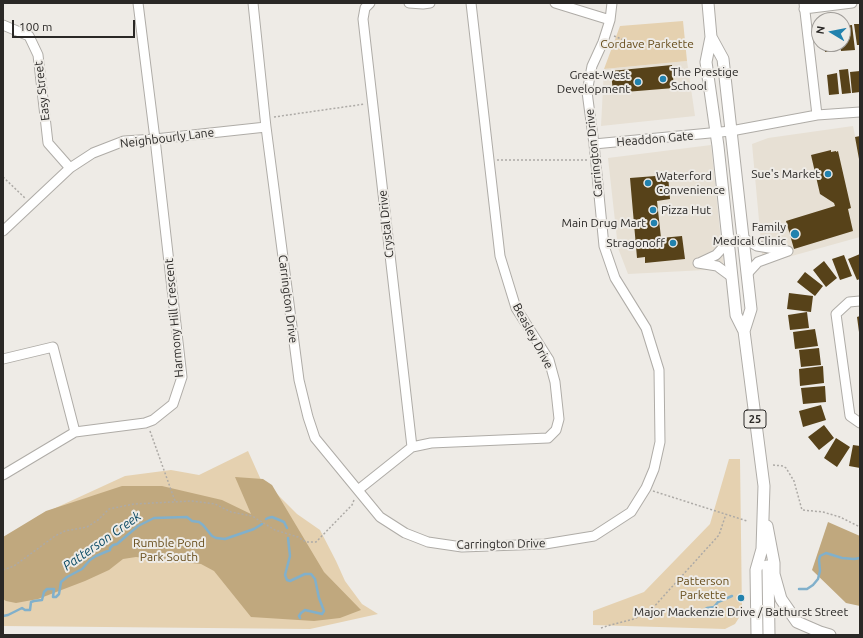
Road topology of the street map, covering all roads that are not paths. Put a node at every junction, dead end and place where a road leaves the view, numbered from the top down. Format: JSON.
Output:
{"nodes":[{"id":1,"x":138,"y":3,"type":"edge"},
{"id":2,"x":253,"y":3,"type":"edge"},
{"id":3,"x":370,"y":3,"type":"edge"},
{"id":4,"x":409,"y":3,"type":"edge"},
{"id":5,"x":430,"y":3,"type":"edge"},
{"id":6,"x":471,"y":3,"type":"edge"},
{"id":7,"x":555,"y":3,"type":"edge"},
{"id":8,"x":612,"y":3,"type":"edge"},
{"id":9,"x":708,"y":3,"type":"edge"},
{"id":10,"x":852,"y":3,"type":"edge"},
{"id":11,"x":804,"y":6,"type":"edge"},
{"id":12,"x":610,"y":20,"type":"junction"},
{"id":13,"x":3,"y":24,"type":"edge"},
{"id":14,"x":711,"y":37,"type":"junction"},
{"id":15,"x":860,"y":112,"type":"edge"},
{"id":16,"x":817,"y":115,"type":"junction"},
{"id":17,"x":266,"y":122,"type":"junction"},
{"id":18,"x":731,"y":131,"type":"junction"},
{"id":19,"x":716,"y":133,"type":"junction"},
{"id":20,"x":155,"y":139,"type":"junction"},
{"id":21,"x":594,"y":144,"type":"junction"},
{"id":22,"x":70,"y":168,"type":"junction"},
{"id":23,"x":3,"y":231,"type":"edge"},
{"id":24,"x":743,"y":238,"type":"junction"},
{"id":25,"x":728,"y":242,"type":"junction"},
{"id":26,"x":747,"y":274,"type":"junction"},
{"id":27,"x":732,"y":277,"type":"junction"},
{"id":28,"x":860,"y":301,"type":"edge"},
{"id":29,"x":744,"y":331,"type":"junction"},
{"id":30,"x":3,"y":359,"type":"edge"},
{"id":31,"x":860,"y":423,"type":"edge"},
{"id":32,"x":75,"y":432,"type":"junction"},
{"id":33,"x":412,"y":447,"type":"junction"},
{"id":34,"x":3,"y":475,"type":"edge"},
{"id":35,"x":358,"y":490,"type":"junction"},
{"id":36,"x":763,"y":508,"type":"junction"},
{"id":37,"x":762,"y":549,"type":"junction"},
{"id":38,"x":757,"y":635,"type":"edge"},
{"id":39,"x":769,"y":635,"type":"edge"},
{"id":40,"x":830,"y":635,"type":"edge"}],
"edges":[{"from":1,"to":20,"type":"street","name":"Harmony Hill Crescent"},
{"from":2,"to":17,"type":"street","name":"Carrington Drive"},
{"from":3,"to":33,"type":"street","name":"Crystal Drive"},
{"from":4,"to":5,"type":"street"},
{"from":6,"to":33,"type":"street","name":"Beasley Drive"},
{"from":7,"to":12,"type":"street"},
{"from":8,"to":12,"type":"street","name":"Carrington Drive"},
{"from":9,"to":14,"type":"main road","number":"25"},
{"from":10,"to":11,"type":"street"},
{"from":11,"to":16,"type":"street"},
{"from":12,"to":21,"type":"street","name":"Carrington Drive"},
{"from":13,"to":22,"type":"street","name":"Easy Street"},
{"from":14,"to":18,"type":"main road","number":"25"},
{"from":14,"to":19,"type":"main road","number":"25"},
{"from":15,"to":16,"type":"street","name":"Headdon Gate"},
{"from":16,"to":18,"type":"street","name":"Headdon Gate"},
{"from":17,"to":20,"type":"street","name":"Neighbourly Lane"},
{"from":17,"to":35,"type":"street","name":"Carrington Drive"},
{"from":18,"to":19,"type":"street","name":"Headdon Gate"},
{"from":18,"to":24,"type":"main road","number":"25"},
{"from":19,"to":21,"type":"street","name":"Headdon Gate"},
{"from":19,"to":25,"type":"main road","number":"25"},
{"from":20,"to":22,"type":"street","name":"Neighbourly Lane"},
{"from":20,"to":32,"type":"street","name":"Harmony Hill Crescent"},
{"from":21,"to":35,"type":"street","name":"Carrington Drive"},
{"from":22,"to":23,"type":"street","name":"Neighbourly Lane"},
{"from":24,"to":26,"type":"main road","number":"25"},
{"from":24,"to":26,"type":"street"},
{"from":25,"to":27,"type":"main road","number":"25"},
{"from":25,"to":27,"type":"street"},
{"from":26,"to":29,"type":"main road","number":"25"},
{"from":27,"to":29,"type":"main road","number":"25"},
{"from":28,"to":31,"type":"street"},
{"from":29,"to":36,"type":"main road","number":"25"},
{"from":30,"to":32,"type":"street"},
{"from":32,"to":34,"type":"street","name":"Harmony Hill Crescent"},
{"from":33,"to":35,"type":"street","name":"Beasley Drive"},
{"from":36,"to":37,"type":"main road","number":"25"},
{"from":36,"to":40,"type":"main road"},
{"from":37,"to":38,"type":"main road","number":"25"},
{"from":37,"to":39,"type":"main road","number":"25"}]}
